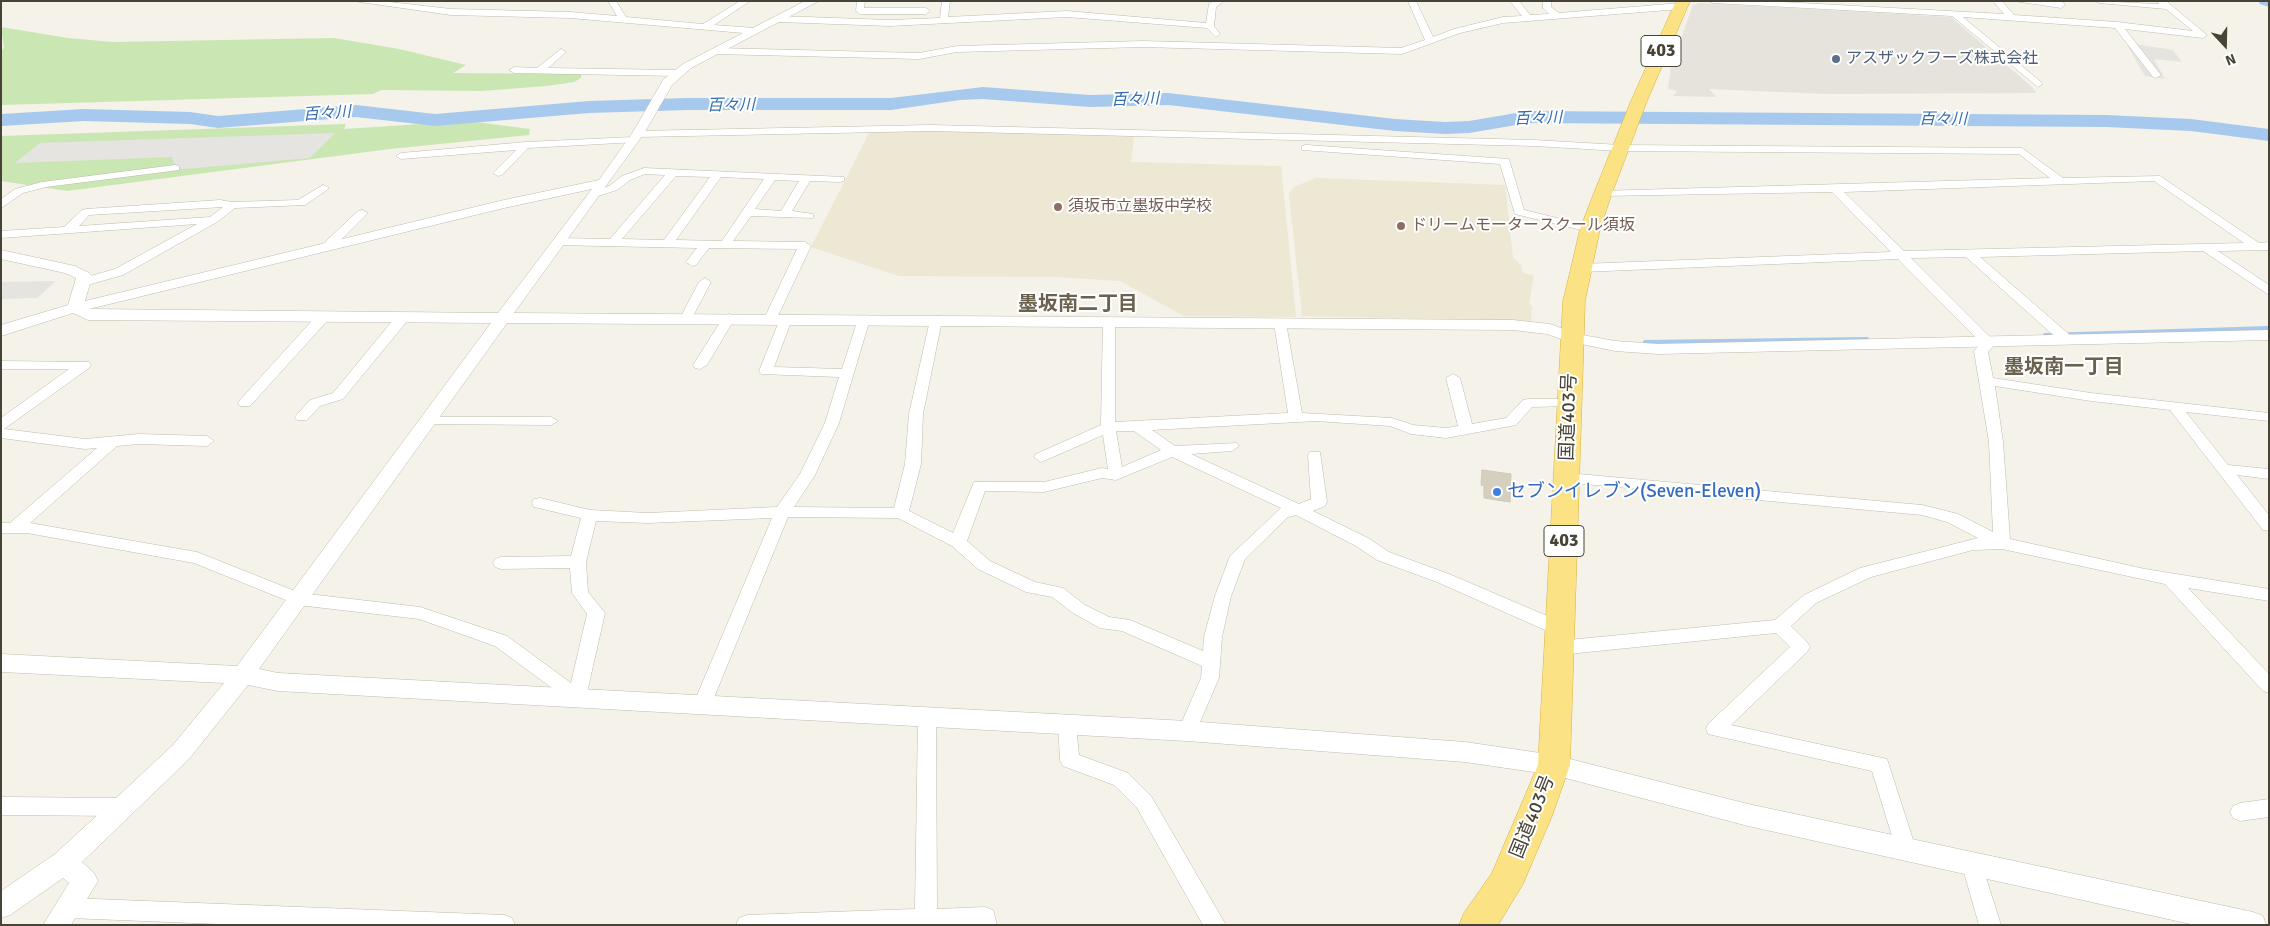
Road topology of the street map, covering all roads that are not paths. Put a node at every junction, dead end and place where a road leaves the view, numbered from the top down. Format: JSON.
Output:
{"nodes":[{"id":1,"x":357,"y":1,"type":"edge"},
{"id":2,"x":612,"y":1,"type":"edge"},
{"id":3,"x":746,"y":1,"type":"edge"},
{"id":4,"x":814,"y":1,"type":"edge"},
{"id":5,"x":861,"y":1,"type":"edge"},
{"id":6,"x":946,"y":1,"type":"edge"},
{"id":7,"x":1220,"y":1,"type":"edge"},
{"id":8,"x":1412,"y":1,"type":"edge"},
{"id":9,"x":1514,"y":1,"type":"edge"},
{"id":10,"x":1547,"y":1,"type":"edge"},
{"id":11,"x":1713,"y":1,"type":"edge"},
{"id":12,"x":1998,"y":1,"type":"edge"},
{"id":13,"x":2018,"y":1,"type":"edge"},
{"id":14,"x":2058,"y":1,"type":"edge"},
{"id":15,"x":2099,"y":1,"type":"edge"},
{"id":16,"x":1682,"y":3,"type":"edge"},
{"id":17,"x":2164,"y":4,"type":"edge"},
{"id":18,"x":1954,"y":14,"type":"junction"},
{"id":19,"x":944,"y":15,"type":"junction"},
{"id":20,"x":1557,"y":16,"type":"junction"},
{"id":21,"x":2011,"y":17,"type":"junction"},
{"id":22,"x":1528,"y":18,"type":"junction"},
{"id":23,"x":622,"y":19,"type":"junction"},
{"id":24,"x":778,"y":19,"type":"junction"},
{"id":25,"x":2117,"y":25,"type":"junction"},
{"id":26,"x":706,"y":26,"type":"junction"},
{"id":27,"x":1210,"y":26,"type":"junction"},
{"id":28,"x":754,"y":31,"type":"junction"},
{"id":29,"x":1430,"y":41,"type":"junction"},
{"id":30,"x":1224,"y":45,"type":"junction"},
{"id":31,"x":715,"y":51,"type":"junction"},
{"id":32,"x":560,"y":55,"type":"dead end"},
{"id":33,"x":514,"y":70,"type":"dead end"},
{"id":34,"x":540,"y":70,"type":"junction"},
{"id":35,"x":678,"y":73,"type":"junction"},
{"id":36,"x":2156,"y":75,"type":"dead end"},
{"id":37,"x":2038,"y":84,"type":"dead end"},
{"id":38,"x":636,"y":136,"type":"junction"},
{"id":39,"x":526,"y":145,"type":"junction"},
{"id":40,"x":1621,"y":147,"type":"junction"},
{"id":41,"x":1306,"y":148,"type":"dead end"},
{"id":42,"x":463,"y":149,"type":"junction"},
{"id":43,"x":401,"y":156,"type":"dead end"},
{"id":44,"x":449,"y":164,"type":"dead end"},
{"id":45,"x":174,"y":168,"type":"dead end"},
{"id":46,"x":673,"y":172,"type":"junction"},
{"id":47,"x":498,"y":174,"type":"dead end"},
{"id":48,"x":718,"y":174,"type":"junction"},
{"id":49,"x":772,"y":176,"type":"junction"},
{"id":50,"x":806,"y":178,"type":"junction"},
{"id":51,"x":840,"y":179,"type":"dead end"},
{"id":52,"x":2060,"y":182,"type":"junction"},
{"id":53,"x":1,"y":188,"type":"edge"},
{"id":54,"x":323,"y":188,"type":"dead end"},
{"id":55,"x":598,"y":188,"type":"junction"},
{"id":56,"x":1835,"y":189,"type":"junction"},
{"id":57,"x":19,"y":191,"type":"junction"},
{"id":58,"x":1603,"y":193,"type":"junction"},
{"id":59,"x":1,"y":205,"type":"edge"},
{"id":60,"x":232,"y":205,"type":"junction"},
{"id":61,"x":747,"y":212,"type":"junction"},
{"id":62,"x":362,"y":214,"type":"dead end"},
{"id":63,"x":784,"y":214,"type":"junction"},
{"id":64,"x":808,"y":216,"type":"dead end"},
{"id":65,"x":213,"y":220,"type":"junction"},
{"id":66,"x":1590,"y":229,"type":"junction"},
{"id":67,"x":68,"y":230,"type":"junction"},
{"id":68,"x":1,"y":235,"type":"edge"},
{"id":69,"x":560,"y":242,"type":"junction"},
{"id":70,"x":612,"y":243,"type":"junction"},
{"id":71,"x":667,"y":244,"type":"junction"},
{"id":72,"x":704,"y":245,"type":"junction"},
{"id":73,"x":724,"y":245,"type":"junction"},
{"id":74,"x":2256,"y":246,"type":"junction"},
{"id":75,"x":2269,"y":246,"type":"edge"},
{"id":76,"x":327,"y":247,"type":"junction"},
{"id":77,"x":2205,"y":247,"type":"junction"},
{"id":78,"x":1,"y":254,"type":"edge"},
{"id":79,"x":1970,"y":254,"type":"junction"},
{"id":80,"x":1900,"y":255,"type":"junction"},
{"id":81,"x":692,"y":262,"type":"dead end"},
{"id":82,"x":1581,"y":268,"type":"junction"},
{"id":83,"x":84,"y":282,"type":"junction"},
{"id":84,"x":705,"y":282,"type":"dead end"},
{"id":85,"x":2269,"y":291,"type":"edge"},
{"id":86,"x":75,"y":308,"type":"junction"},
{"id":87,"x":323,"y":317,"type":"junction"},
{"id":88,"x":403,"y":317,"type":"junction"},
{"id":89,"x":503,"y":318,"type":"junction"},
{"id":90,"x":686,"y":318,"type":"junction"},
{"id":91,"x":729,"y":318,"type":"junction"},
{"id":92,"x":778,"y":319,"type":"junction"},
{"id":93,"x":864,"y":320,"type":"junction"},
{"id":94,"x":936,"y":320,"type":"junction"},
{"id":95,"x":1109,"y":321,"type":"junction"},
{"id":96,"x":1280,"y":323,"type":"junction"},
{"id":97,"x":1,"y":332,"type":"edge"},
{"id":98,"x":2269,"y":335,"type":"edge"},
{"id":99,"x":1573,"y":338,"type":"junction"},
{"id":100,"x":2066,"y":339,"type":"junction"},
{"id":101,"x":1989,"y":343,"type":"junction"},
{"id":102,"x":1,"y":365,"type":"edge"},
{"id":103,"x":700,"y":365,"type":"dead end"},
{"id":104,"x":848,"y":373,"type":"junction"},
{"id":105,"x":1452,"y":378,"type":"dead end"},
{"id":106,"x":1987,"y":381,"type":"junction"},
{"id":107,"x":1569,"y":402,"type":"junction"},
{"id":108,"x":245,"y":403,"type":"dead end"},
{"id":109,"x":2174,"y":406,"type":"junction"},
{"id":110,"x":302,"y":417,"type":"dead end"},
{"id":111,"x":2269,"y":417,"type":"edge"},
{"id":112,"x":1296,"y":418,"type":"junction"},
{"id":113,"x":426,"y":421,"type":"junction"},
{"id":114,"x":551,"y":421,"type":"dead end"},
{"id":115,"x":1,"y":424,"type":"edge"},
{"id":116,"x":1137,"y":426,"type":"junction"},
{"id":117,"x":1109,"y":428,"type":"junction"},
{"id":118,"x":1466,"y":430,"type":"junction"},
{"id":119,"x":1,"y":433,"type":"edge"},
{"id":120,"x":206,"y":441,"type":"dead end"},
{"id":121,"x":112,"y":442,"type":"junction"},
{"id":122,"x":1232,"y":446,"type":"dead end"},
{"id":123,"x":1172,"y":451,"type":"junction"},
{"id":124,"x":1315,"y":455,"type":"dead end"},
{"id":125,"x":1041,"y":457,"type":"dead end"},
{"id":126,"x":2225,"y":469,"type":"junction"},
{"id":127,"x":2269,"y":474,"type":"edge"},
{"id":128,"x":1116,"y":475,"type":"junction"},
{"id":129,"x":1567,"y":478,"type":"junction"},
{"id":130,"x":540,"y":503,"type":"dead end"},
{"id":131,"x":1298,"y":510,"type":"junction"},
{"id":132,"x":782,"y":512,"type":"junction"},
{"id":133,"x":901,"y":513,"type":"junction"},
{"id":134,"x":590,"y":515,"type":"junction"},
{"id":135,"x":2269,"y":526,"type":"edge"},
{"id":136,"x":8,"y":528,"type":"edge"},
{"id":137,"x":958,"y":542,"type":"junction"},
{"id":138,"x":2002,"y":543,"type":"junction"},
{"id":139,"x":578,"y":562,"type":"junction"},
{"id":140,"x":500,"y":563,"type":"dead end"},
{"id":141,"x":2171,"y":580,"type":"junction"},
{"id":142,"x":2269,"y":595,"type":"edge"},
{"id":143,"x":298,"y":599,"type":"junction"},
{"id":144,"x":1780,"y":626,"type":"junction"},
{"id":145,"x":1559,"y":638,"type":"junction"},
{"id":146,"x":1211,"y":662,"type":"junction"},
{"id":147,"x":1,"y":663,"type":"edge"},
{"id":148,"x":243,"y":675,"type":"junction"},
{"id":149,"x":2269,"y":686,"type":"edge"},
{"id":150,"x":577,"y":697,"type":"junction"},
{"id":151,"x":702,"y":705,"type":"junction"},
{"id":152,"x":927,"y":718,"type":"junction"},
{"id":153,"x":1067,"y":725,"type":"junction"},
{"id":154,"x":1187,"y":731,"type":"junction"},
{"id":155,"x":1554,"y":765,"type":"junction"},
{"id":156,"x":1,"y":806,"type":"edge"},
{"id":157,"x":124,"y":807,"type":"junction"},
{"id":158,"x":2269,"y":808,"type":"edge"},
{"id":159,"x":2240,"y":812,"type":"dead end"},
{"id":160,"x":1906,"y":849,"type":"junction"},
{"id":161,"x":64,"y":862,"type":"junction"},
{"id":162,"x":1971,"y":862,"type":"junction"},
{"id":163,"x":1,"y":906,"type":"edge"},
{"id":164,"x":62,"y":916,"type":"edge"},
{"id":165,"x":926,"y":919,"type":"junction"},
{"id":166,"x":504,"y":925,"type":"edge"},
{"id":167,"x":747,"y":925,"type":"edge"},
{"id":168,"x":986,"y":925,"type":"edge"},
{"id":169,"x":1215,"y":925,"type":"edge"},
{"id":170,"x":1477,"y":925,"type":"edge"},
{"id":171,"x":1990,"y":925,"type":"edge"},
{"id":172,"x":2253,"y":925,"type":"edge"}],
"edges":[{"from":1,"to":23,"type":"street"},
{"from":2,"to":23,"type":"street"},
{"from":3,"to":26,"type":"street"},
{"from":4,"to":24,"type":"street"},
{"from":5,"to":19,"type":"street"},
{"from":6,"to":19,"type":"street"},
{"from":7,"to":27,"type":"street"},
{"from":8,"to":29,"type":"street"},
{"from":9,"to":22,"type":"street"},
{"from":10,"to":20,"type":"street"},
{"from":11,"to":18,"type":"street"},
{"from":12,"to":21,"type":"street"},
{"from":13,"to":14,"type":"street"},
{"from":15,"to":17,"type":"street"},
{"from":16,"to":20,"type":"street"},
{"from":16,"to":40,"type":"highway","name":"国道403号","number":"403"},
{"from":17,"to":25,"type":"street"},
{"from":18,"to":21,"type":"street"},
{"from":18,"to":37,"type":"street"},
{"from":19,"to":24,"type":"street"},
{"from":19,"to":27,"type":"street"},
{"from":20,"to":22,"type":"street"},
{"from":21,"to":25,"type":"street"},
{"from":22,"to":29,"type":"street"},
{"from":23,"to":26,"type":"street"},
{"from":24,"to":28,"type":"street"},
{"from":25,"to":36,"type":"street"},
{"from":26,"to":28,"type":"street"},
{"from":27,"to":30,"type":"street"},
{"from":28,"to":31,"type":"street"},
{"from":29,"to":30,"type":"street"},
{"from":30,"to":31,"type":"street"},
{"from":31,"to":35,"type":"street"},
{"from":32,"to":34,"type":"street"},
{"from":33,"to":34,"type":"street"},
{"from":34,"to":35,"type":"street"},
{"from":35,"to":38,"type":"street"},
{"from":38,"to":39,"type":"street"},
{"from":38,"to":40,"type":"street"},
{"from":38,"to":55,"type":"street"},
{"from":39,"to":42,"type":"street"},
{"from":39,"to":47,"type":"street"},
{"from":40,"to":52,"type":"street"},
{"from":40,"to":58,"type":"highway","name":"国道403号","number":"403"},
{"from":41,"to":66,"type":"street"},
{"from":42,"to":43,"type":"street"},
{"from":42,"to":44,"type":"street"},
{"from":45,"to":57,"type":"street"},
{"from":46,"to":48,"type":"street"},
{"from":46,"to":55,"type":"street"},
{"from":46,"to":70,"type":"street"},
{"from":48,"to":49,"type":"street"},
{"from":48,"to":71,"type":"street"},
{"from":49,"to":50,"type":"street"},
{"from":49,"to":61,"type":"street"},
{"from":50,"to":51,"type":"street"},
{"from":50,"to":63,"type":"street"},
{"from":52,"to":56,"type":"street"},
{"from":52,"to":74,"type":"street"},
{"from":53,"to":57,"type":"street"},
{"from":54,"to":60,"type":"street"},
{"from":55,"to":69,"type":"street"},
{"from":55,"to":76,"type":"street"},
{"from":56,"to":58,"type":"street"},
{"from":56,"to":80,"type":"street"},
{"from":57,"to":59,"type":"street"},
{"from":58,"to":66,"type":"highway","name":"国道403号","number":"403"},
{"from":60,"to":65,"type":"street"},
{"from":60,"to":67,"type":"street"},
{"from":61,"to":63,"type":"street"},
{"from":61,"to":73,"type":"street"},
{"from":62,"to":76,"type":"street"},
{"from":63,"to":64,"type":"street"},
{"from":65,"to":67,"type":"street"},
{"from":65,"to":83,"type":"street"},
{"from":66,"to":82,"type":"highway","name":"国道403号","number":"403"},
{"from":67,"to":68,"type":"street"},
{"from":69,"to":70,"type":"street"},
{"from":69,"to":89,"type":"street"},
{"from":70,"to":71,"type":"street"},
{"from":71,"to":72,"type":"street"},
{"from":72,"to":73,"type":"street"},
{"from":72,"to":81,"type":"street"},
{"from":73,"to":92,"type":"street"},
{"from":74,"to":75,"type":"street"},
{"from":74,"to":77,"type":"street"},
{"from":76,"to":86,"type":"street"},
{"from":77,"to":79,"type":"street"},
{"from":77,"to":85,"type":"street"},
{"from":78,"to":83,"type":"street"},
{"from":79,"to":80,"type":"street"},
{"from":79,"to":100,"type":"street"},
{"from":80,"to":82,"type":"street"},
{"from":80,"to":101,"type":"street"},
{"from":82,"to":99,"type":"highway","name":"国道403号","number":"403"},
{"from":83,"to":86,"type":"street"},
{"from":84,"to":90,"type":"street"},
{"from":86,"to":87,"type":"street"},
{"from":86,"to":97,"type":"street"},
{"from":87,"to":88,"type":"street"},
{"from":87,"to":108,"type":"street"},
{"from":88,"to":89,"type":"street"},
{"from":88,"to":110,"type":"street"},
{"from":89,"to":90,"type":"street"},
{"from":89,"to":113,"type":"street"},
{"from":90,"to":91,"type":"street"},
{"from":91,"to":92,"type":"street"},
{"from":91,"to":103,"type":"street"},
{"from":92,"to":93,"type":"street"},
{"from":92,"to":104,"type":"street"},
{"from":93,"to":94,"type":"street"},
{"from":93,"to":104,"type":"street"},
{"from":94,"to":95,"type":"street"},
{"from":94,"to":133,"type":"street"},
{"from":95,"to":96,"type":"street"},
{"from":95,"to":117,"type":"street"},
{"from":96,"to":99,"type":"street"},
{"from":96,"to":112,"type":"street"},
{"from":98,"to":100,"type":"street"},
{"from":99,"to":101,"type":"street"},
{"from":99,"to":107,"type":"highway","name":"国道403号","number":"403"},
{"from":100,"to":101,"type":"street"},
{"from":101,"to":106,"type":"street"},
{"from":102,"to":115,"type":"street"},
{"from":104,"to":132,"type":"street"},
{"from":105,"to":118,"type":"street"},
{"from":106,"to":109,"type":"street"},
{"from":106,"to":138,"type":"street"},
{"from":107,"to":118,"type":"street"},
{"from":107,"to":129,"type":"highway","name":"国道403号","number":"403"},
{"from":109,"to":111,"type":"street"},
{"from":109,"to":126,"type":"street"},
{"from":112,"to":116,"type":"street"},
{"from":112,"to":118,"type":"street"},
{"from":113,"to":114,"type":"street"},
{"from":113,"to":143,"type":"street"},
{"from":116,"to":117,"type":"street"},
{"from":116,"to":123,"type":"street"},
{"from":117,"to":125,"type":"street"},
{"from":117,"to":128,"type":"street"},
{"from":119,"to":121,"type":"street"},
{"from":120,"to":121,"type":"street"},
{"from":121,"to":136,"type":"street"},
{"from":122,"to":123,"type":"street"},
{"from":123,"to":128,"type":"street"},
{"from":123,"to":131,"type":"street"},
{"from":124,"to":131,"type":"street"},
{"from":126,"to":127,"type":"street"},
{"from":126,"to":135,"type":"street"},
{"from":128,"to":137,"type":"street"},
{"from":129,"to":138,"type":"street"},
{"from":129,"to":145,"type":"highway","name":"国道403号","number":"403"},
{"from":130,"to":134,"type":"street"},
{"from":131,"to":145,"type":"street"},
{"from":131,"to":146,"type":"street"},
{"from":132,"to":133,"type":"street"},
{"from":132,"to":134,"type":"street"},
{"from":132,"to":151,"type":"street"},
{"from":133,"to":137,"type":"street"},
{"from":134,"to":139,"type":"street"},
{"from":136,"to":143,"type":"street"},
{"from":137,"to":146,"type":"street"},
{"from":138,"to":141,"type":"street"},
{"from":138,"to":144,"type":"street"},
{"from":139,"to":140,"type":"street"},
{"from":139,"to":150,"type":"street"},
{"from":141,"to":142,"type":"street"},
{"from":141,"to":149,"type":"street"},
{"from":143,"to":148,"type":"street"},
{"from":143,"to":150,"type":"street"},
{"from":144,"to":145,"type":"street"},
{"from":144,"to":160,"type":"street"},
{"from":145,"to":155,"type":"highway","name":"国道403号","number":"403"},
{"from":146,"to":154,"type":"street"},
{"from":147,"to":148,"type":"street"},
{"from":148,"to":150,"type":"street"},
{"from":148,"to":157,"type":"street"},
{"from":150,"to":151,"type":"street"},
{"from":151,"to":152,"type":"street"},
{"from":152,"to":153,"type":"street"},
{"from":152,"to":165,"type":"street"},
{"from":153,"to":154,"type":"street"},
{"from":153,"to":169,"type":"street"},
{"from":154,"to":155,"type":"street"},
{"from":155,"to":160,"type":"street"},
{"from":155,"to":170,"type":"highway","name":"国道403号","number":"403"},
{"from":156,"to":157,"type":"street"},
{"from":157,"to":161,"type":"street"},
{"from":158,"to":159,"type":"street"},
{"from":160,"to":162,"type":"street"},
{"from":161,"to":163,"type":"street"},
{"from":161,"to":164,"type":"street"},
{"from":162,"to":171,"type":"street"},
{"from":162,"to":172,"type":"street"},
{"from":164,"to":166,"type":"street"},
{"from":165,"to":167,"type":"street"},
{"from":165,"to":168,"type":"street"}]}
